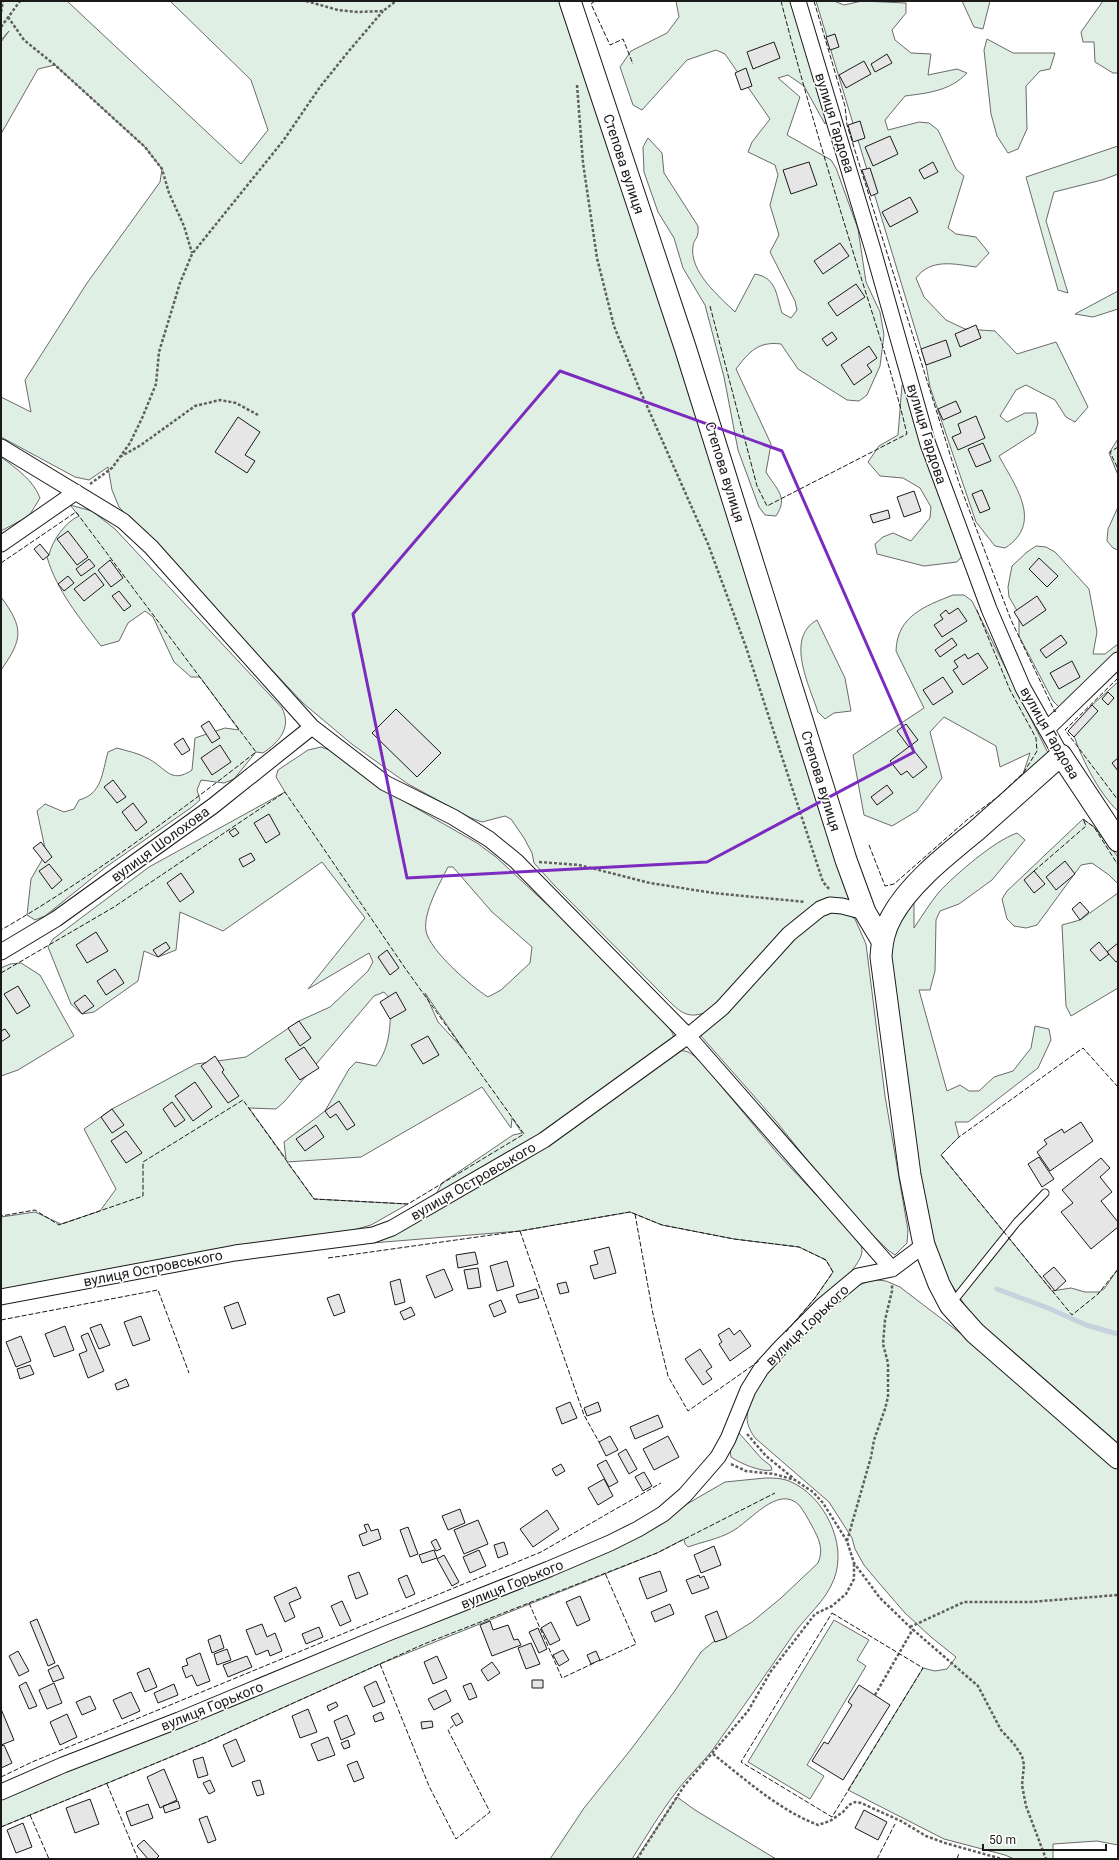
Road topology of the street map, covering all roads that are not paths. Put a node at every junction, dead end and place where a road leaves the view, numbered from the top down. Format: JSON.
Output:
{"nodes":[{"id":1,"x":570,"y":1,"type":"edge"},
{"id":2,"x":798,"y":1,"type":"edge"},
{"id":3,"x":1,"y":447,"type":"edge"},
{"id":4,"x":76,"y":492,"type":"junction"},
{"id":5,"x":1,"y":544,"type":"edge"},
{"id":6,"x":1118,"y":660,"type":"edge"},
{"id":7,"x":312,"y":727,"type":"junction"},
{"id":8,"x":1047,"y":729,"type":"junction"},
{"id":9,"x":1061,"y":755,"type":"junction"},
{"id":10,"x":1118,"y":841,"type":"edge"},
{"id":11,"x":865,"y":912,"type":"junction"},
{"id":12,"x":882,"y":941,"type":"junction"},
{"id":13,"x":1,"y":952,"type":"edge"},
{"id":14,"x":688,"y":1036,"type":"junction"},
{"id":15,"x":1045,"y":1193,"type":"dead end"},
{"id":16,"x":924,"y":1246,"type":"junction"},
{"id":17,"x":892,"y":1269,"type":"junction"},
{"id":18,"x":1,"y":1297,"type":"edge"},
{"id":19,"x":950,"y":1305,"type":"junction"},
{"id":20,"x":1118,"y":1458,"type":"edge"},
{"id":21,"x":1,"y":1792,"type":"edge"}],
"edges":[{"from":1,"to":11,"type":"street","name":"Степова вулиця"},
{"from":2,"to":8,"type":"street","name":"вулиця Гардова"},
{"from":3,"to":4,"type":"street"},
{"from":4,"to":5,"type":"street"},
{"from":4,"to":7,"type":"street"},
{"from":6,"to":8,"type":"street"},
{"from":7,"to":13,"type":"street","name":"вулиця Шолохова"},
{"from":7,"to":14,"type":"street"},
{"from":8,"to":9,"type":"street","name":"вулиця Гардова"},
{"from":9,"to":10,"type":"street","name":"вулиця Гардова"},
{"from":9,"to":12,"type":"street"},
{"from":11,"to":12,"type":"street","name":"Степова вулиця"},
{"from":11,"to":14,"type":"street","name":"вулиця Островського"},
{"from":12,"to":16,"type":"street"},
{"from":14,"to":17,"type":"street"},
{"from":14,"to":18,"type":"street","name":"вулиця Островського"},
{"from":15,"to":19,"type":"lane"},
{"from":16,"to":17,"type":"street","name":"вулиця Горького"},
{"from":16,"to":19,"type":"street"},
{"from":17,"to":21,"type":"street","name":"вулиця Горького"},
{"from":19,"to":20,"type":"street"}]}
